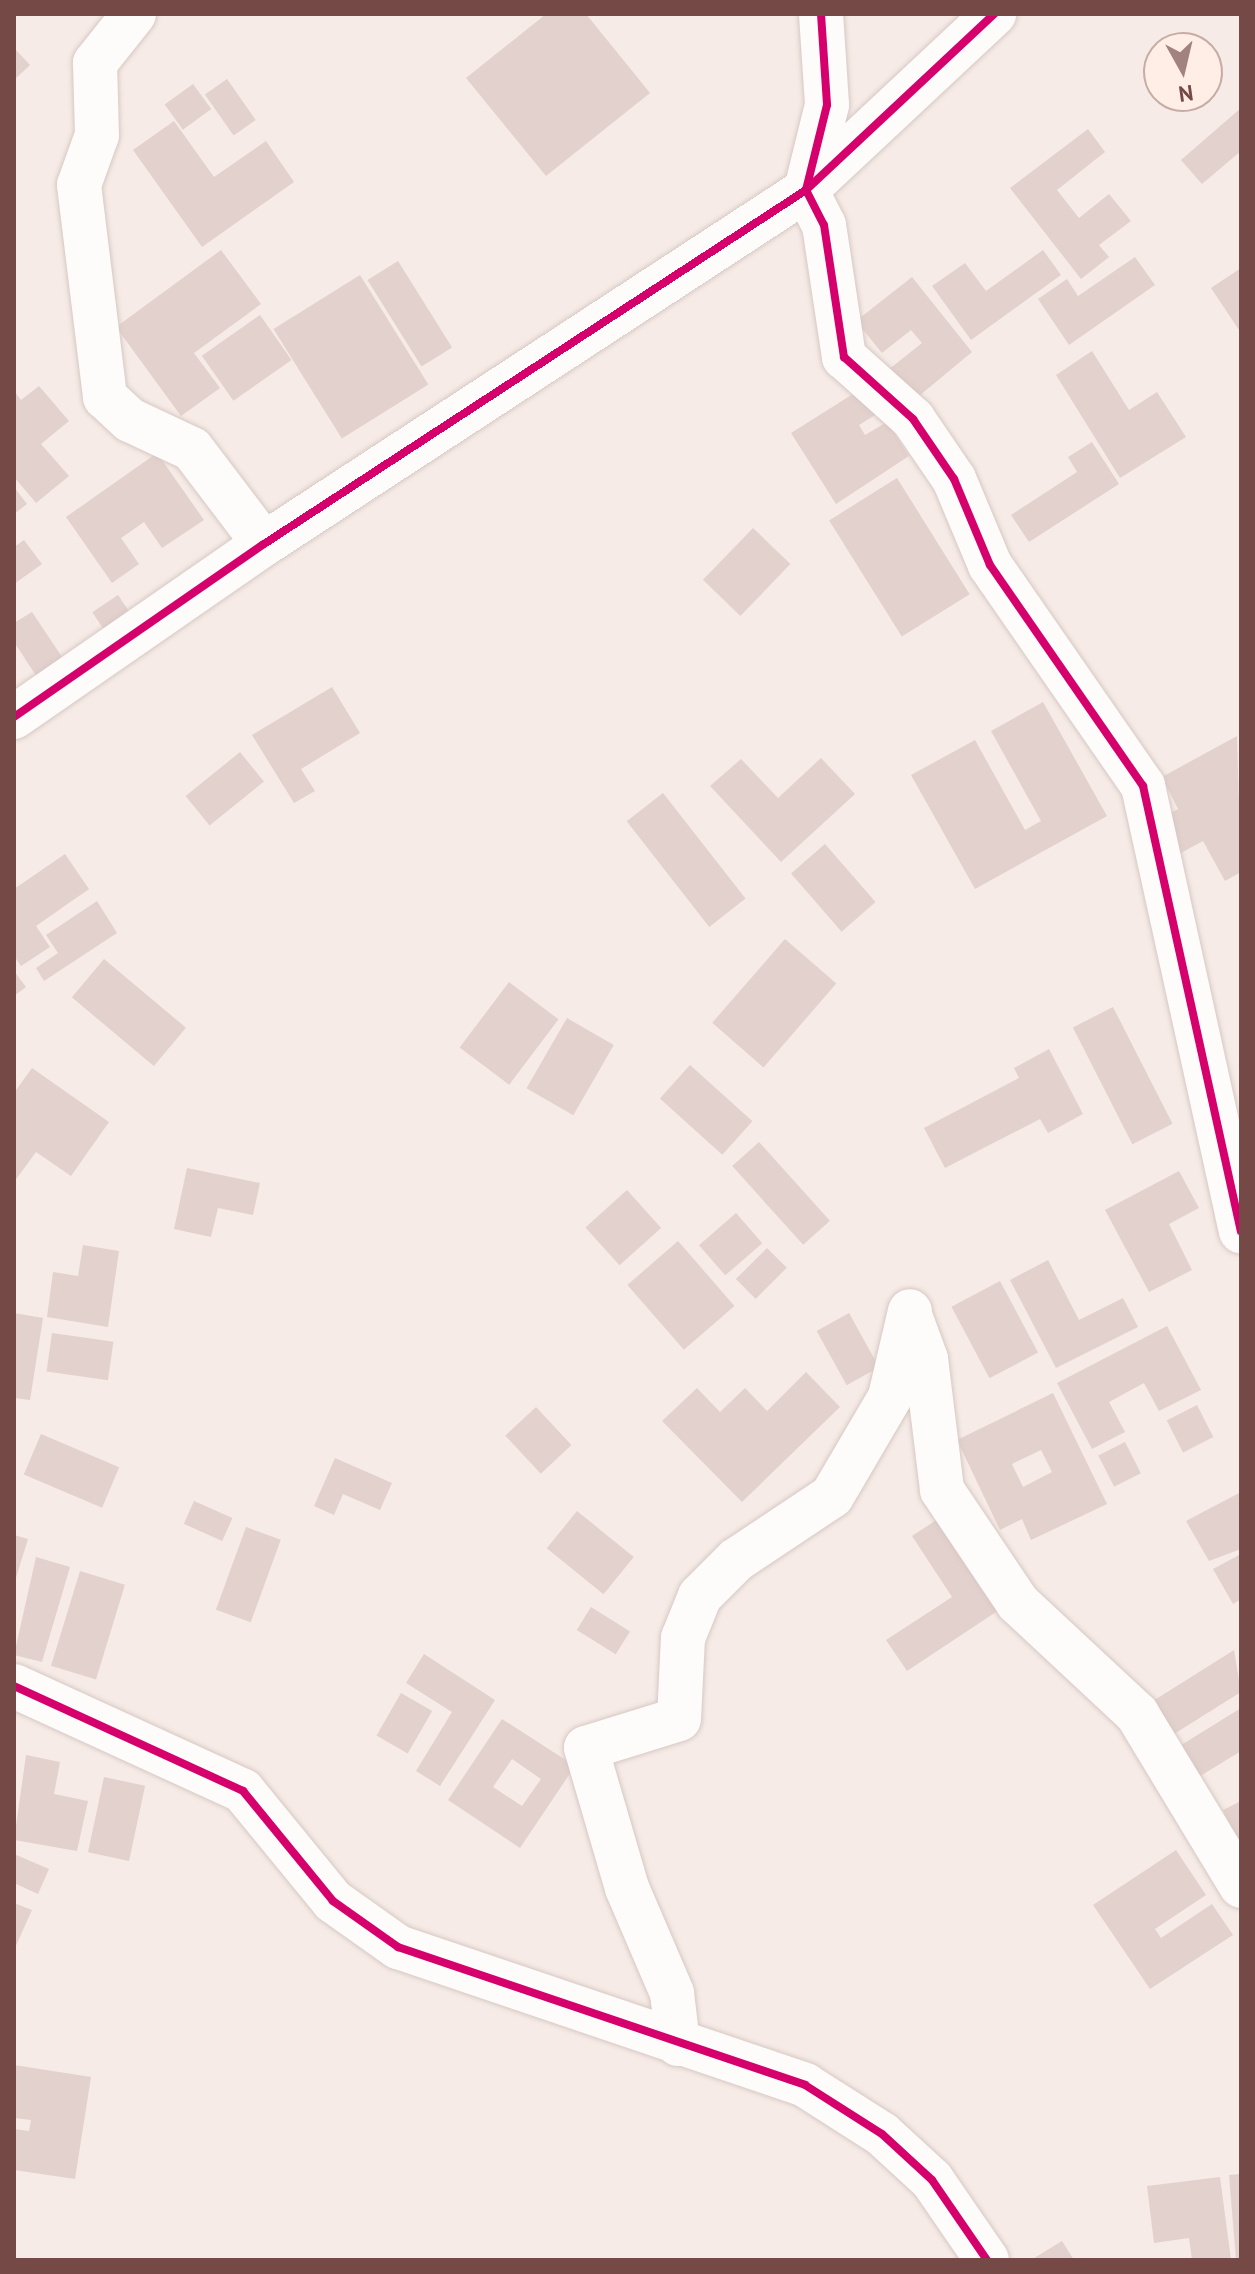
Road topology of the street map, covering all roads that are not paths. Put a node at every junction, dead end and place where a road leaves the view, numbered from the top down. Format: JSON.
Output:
{"nodes":[{"id":1,"x":134,"y":14,"type":"edge"},
{"id":2,"x":821,"y":14,"type":"edge"},
{"id":3,"x":994,"y":14,"type":"edge"},
{"id":4,"x":806,"y":190,"type":"junction"},
{"id":5,"x":264,"y":544,"type":"junction"},
{"id":6,"x":14,"y":717,"type":"edge"},
{"id":7,"x":1241,"y":1231,"type":"edge"},
{"id":8,"x":14,"y":1686,"type":"edge"},
{"id":9,"x":1241,"y":1886,"type":"edge"},
{"id":10,"x":678,"y":2044,"type":"junction"},
{"id":11,"x":987,"y":2260,"type":"edge"}],
"edges":[{"from":1,"to":5,"type":"street"},
{"from":2,"to":4,"type":"street"},
{"from":3,"to":4,"type":"street"},
{"from":4,"to":5,"type":"street"},
{"from":4,"to":7,"type":"street"},
{"from":5,"to":6,"type":"street"},
{"from":8,"to":10,"type":"street"},
{"from":9,"to":10,"type":"street"},
{"from":10,"to":11,"type":"street"}]}
